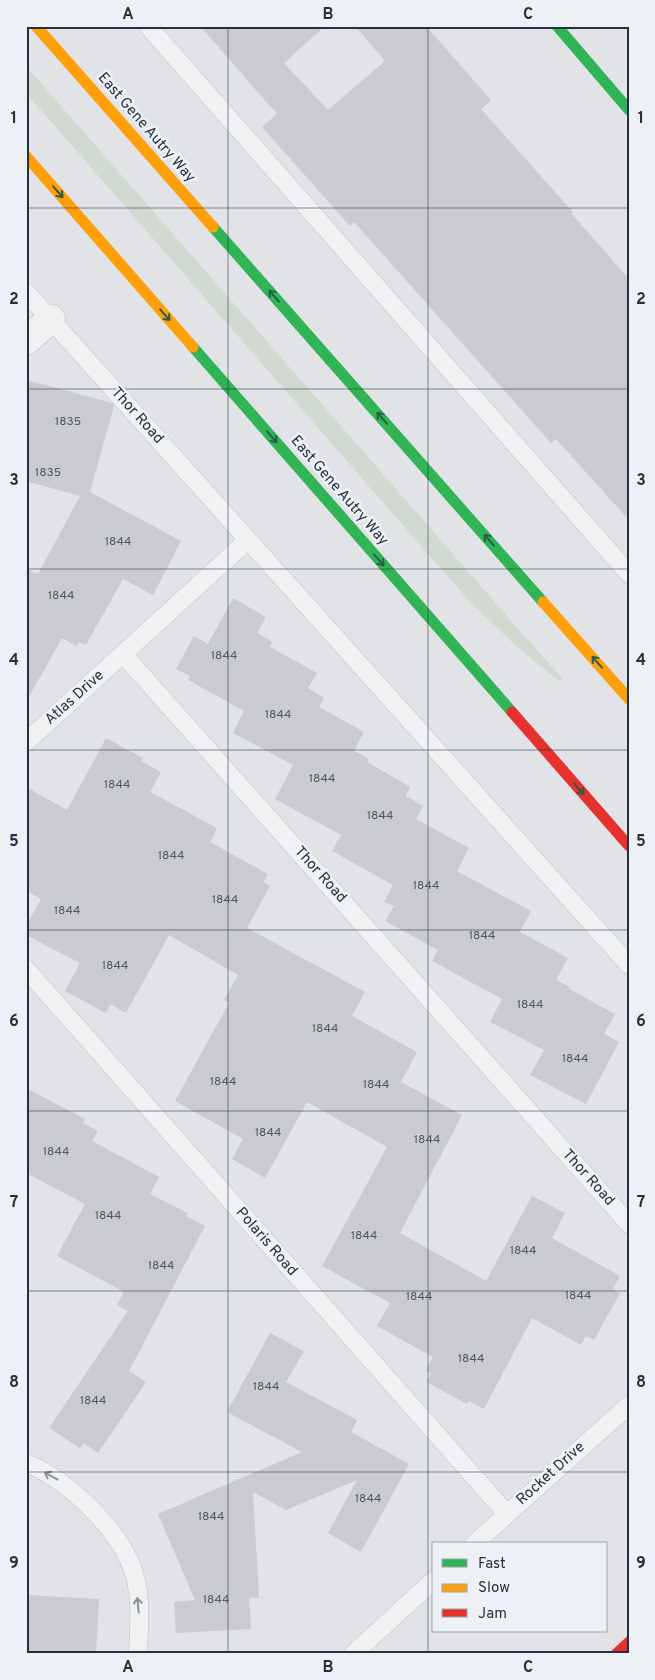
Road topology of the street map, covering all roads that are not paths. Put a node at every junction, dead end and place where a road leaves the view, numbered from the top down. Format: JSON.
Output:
{"nodes":[{"id":1,"x":36,"y":26,"type":"edge"},
{"id":2,"x":148,"y":26,"type":"edge"},
{"id":3,"x":557,"y":26,"type":"edge"},
{"id":4,"x":629,"y":110,"type":"edge"},
{"id":5,"x":26,"y":156,"type":"edge"},
{"id":6,"x":26,"y":292,"type":"edge"},
{"id":7,"x":51,"y":319,"type":"junction"},
{"id":8,"x":26,"y":341,"type":"edge"},
{"id":9,"x":248,"y":540,"type":"junction"},
{"id":10,"x":629,"y":574,"type":"edge"},
{"id":11,"x":123,"y":654,"type":"junction"},
{"id":12,"x":629,"y":699,"type":"edge"},
{"id":13,"x":26,"y":742,"type":"edge"},
{"id":14,"x":629,"y":846,"type":"edge"},
{"id":15,"x":629,"y":965,"type":"edge"},
{"id":16,"x":26,"y":969,"type":"edge"},
{"id":17,"x":629,"y":1224,"type":"edge"},
{"id":18,"x":629,"y":1405,"type":"edge"},
{"id":19,"x":26,"y":1463,"type":"edge"},
{"id":20,"x":507,"y":1514,"type":"junction"},
{"id":21,"x":476,"y":1542,"type":"edge"},
{"id":22,"x":432,"y":1582,"type":"edge"},
{"id":23,"x":629,"y":1642,"type":"edge"},
{"id":24,"x":138,"y":1654,"type":"edge"},
{"id":25,"x":353,"y":1654,"type":"edge"},
{"id":26,"x":616,"y":1654,"type":"edge"}],
"edges":[{"from":12,"to":1,"type":"street","name":"East Gene Autry Way","one_way":true},
{"from":2,"to":10,"type":"lane"},
{"from":3,"to":4,"type":"street"},
{"from":5,"to":14,"type":"street","name":"East Gene Autry Way","one_way":true},
{"from":6,"to":7,"type":"lane","name":"Thor Road"},
{"from":7,"to":8,"type":"street"},
{"from":7,"to":9,"type":"lane","name":"Thor Road"},
{"from":9,"to":11,"type":"lane"},
{"from":9,"to":15,"type":"lane","name":"Thor Road"},
{"from":11,"to":13,"type":"lane","name":"Atlas Drive"},
{"from":11,"to":17,"type":"lane","name":"Thor Road"},
{"from":16,"to":20,"type":"lane","name":"Polaris Road"},
{"from":18,"to":20,"type":"lane","name":"Rocket Drive"},
{"from":24,"to":19,"type":"lane","one_way":true},
{"from":20,"to":21,"type":"lane","name":"Rocket Drive"},
{"from":22,"to":25,"type":"lane"},
{"from":23,"to":26,"type":"street"}]}
